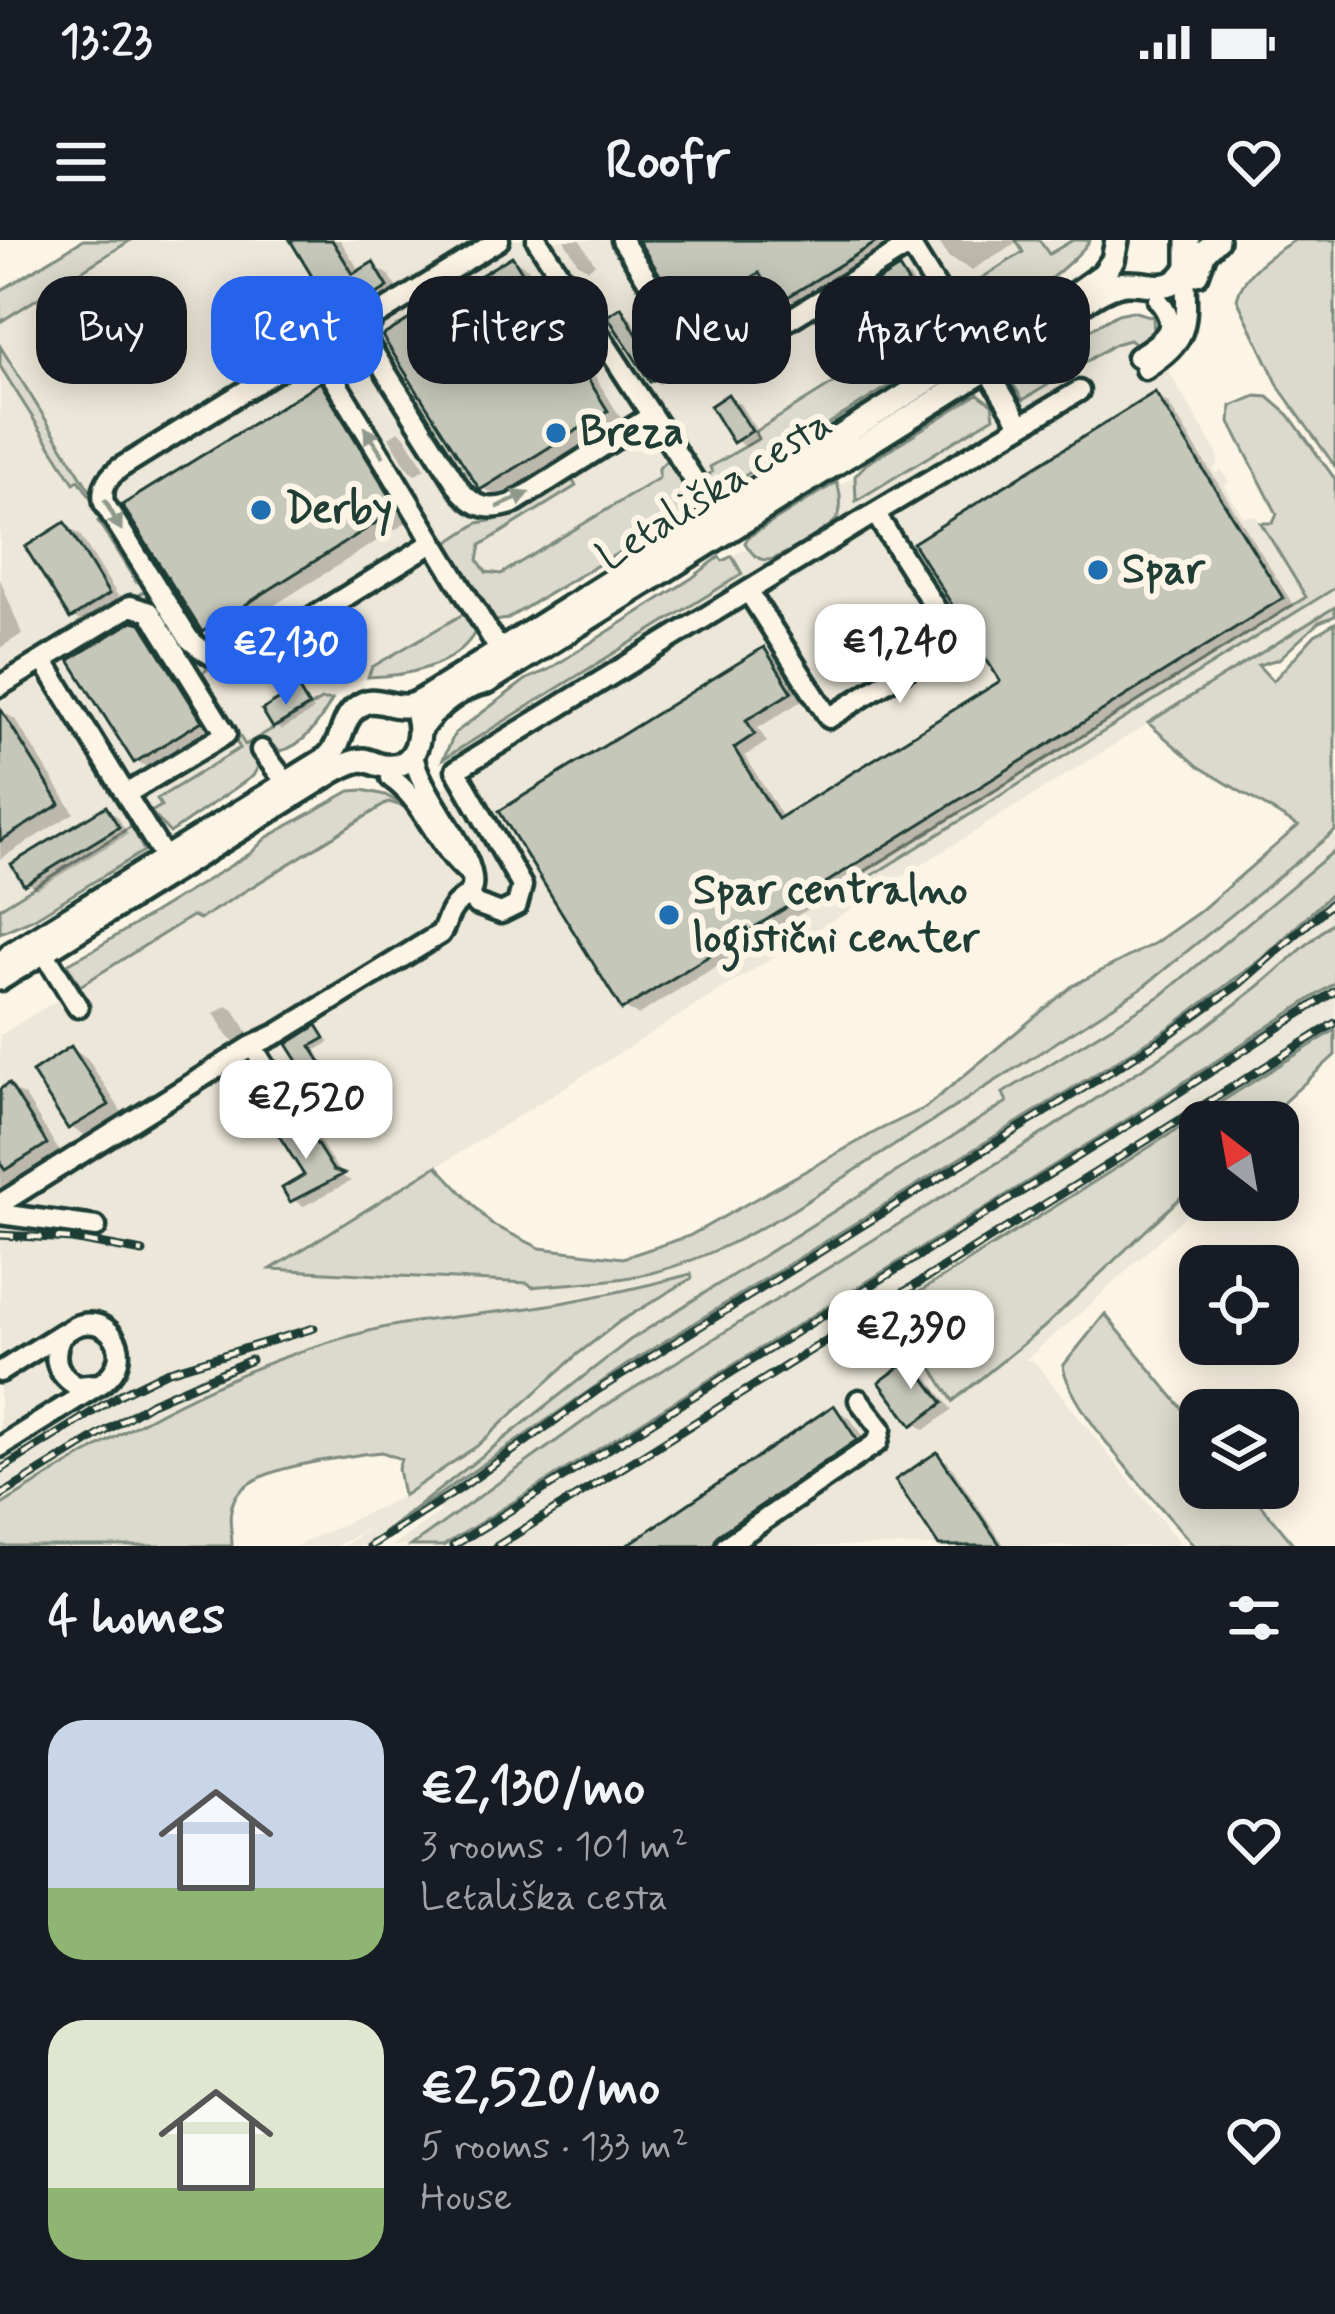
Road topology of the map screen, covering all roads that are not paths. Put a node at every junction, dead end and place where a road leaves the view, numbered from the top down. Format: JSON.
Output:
{"nodes":[{"id":1,"x":499,"y":240,"type":"edge"},
{"id":2,"x":537,"y":240,"type":"edge"},
{"id":3,"x":622,"y":240,"type":"edge"},
{"id":4,"x":1217,"y":240,"type":"edge"},
{"id":5,"x":909,"y":242,"type":"edge"},
{"id":6,"x":1112,"y":247,"type":"edge"},
{"id":7,"x":1189,"y":258,"type":"edge"},
{"id":8,"x":930,"y":276,"type":"edge"},
{"id":9,"x":1090,"y":277,"type":"edge"},
{"id":10,"x":1139,"y":293,"type":"junction"},
{"id":11,"x":1090,"y":307,"type":"edge"},
{"id":12,"x":942,"y":384,"type":"edge"},
{"id":13,"x":947,"y":384,"type":"edge"},
{"id":14,"x":996,"y":384,"type":"edge"},
{"id":15,"x":1079,"y":392,"type":"dead end"},
{"id":16,"x":651,"y":416,"type":"junction"},
{"id":17,"x":1022,"y":425,"type":"junction"},
{"id":18,"x":875,"y":513,"type":"junction"},
{"id":19,"x":717,"y":514,"type":"junction"},
{"id":20,"x":432,"y":543,"type":"junction"},
{"id":21,"x":748,"y":591,"type":"junction"},
{"id":22,"x":565,"y":610,"type":"junction"},
{"id":23,"x":497,"y":646,"type":"junction"},
{"id":24,"x":43,"y":660,"type":"junction"},
{"id":25,"x":487,"y":682,"type":"junction"},
{"id":26,"x":0,"y":686,"type":"edge"},
{"id":27,"x":405,"y":699,"type":"junction"},
{"id":28,"x":420,"y":729,"type":"junction"},
{"id":29,"x":343,"y":740,"type":"junction"},
{"id":30,"x":261,"y":750,"type":"dead end"},
{"id":31,"x":418,"y":760,"type":"junction"},
{"id":32,"x":360,"y":768,"type":"junction"},
{"id":33,"x":391,"y":778,"type":"junction"},
{"id":34,"x":278,"y":783,"type":"junction"},
{"id":35,"x":126,"y":794,"type":"junction"},
{"id":36,"x":166,"y":858,"type":"junction"},
{"id":37,"x":469,"y":873,"type":"junction"},
{"id":38,"x":468,"y":895,"type":"junction"},
{"id":39,"x":45,"y":954,"type":"junction"},
{"id":40,"x":5,"y":969,"type":"edge"},
{"id":41,"x":78,"y":1007,"type":"dead end"},
{"id":42,"x":252,"y":1046,"type":"junction"},
{"id":43,"x":266,"y":1068,"type":"dead end"},
{"id":44,"x":0,"y":1204,"type":"edge"},
{"id":45,"x":0,"y":1214,"type":"edge"},
{"id":46,"x":96,"y":1227,"type":"dead end"},
{"id":47,"x":68,"y":1330,"type":"junction"},
{"id":48,"x":0,"y":1372,"type":"edge"},
{"id":49,"x":100,"y":1384,"type":"junction"},
{"id":50,"x":859,"y":1400,"type":"dead end"},
{"id":51,"x":0,"y":1447,"type":"edge"},
{"id":52,"x":726,"y":1546,"type":"edge"}],
"edges":[{"from":1,"to":16,"type":"street","one_way":true},
{"from":2,"to":16,"type":"street"},
{"from":3,"to":5,"type":"street"},
{"from":4,"to":7,"type":"main road"},
{"from":5,"to":8,"type":"street"},
{"from":6,"to":9,"type":"main road","name":"Letališka cesta"},
{"from":6,"to":10,"type":"main road","name":"Letališka cesta"},
{"from":7,"to":10,"type":"main road","name":"Letališka cesta"},
{"from":7,"to":10,"type":"main road","name":"Letališka cesta"},
{"from":7,"to":10,"type":"street"},
{"from":10,"to":11,"type":"main road","name":"Letališka cesta"},
{"from":12,"to":19,"type":"main road","name":"Letališka cesta"},
{"from":13,"to":25,"type":"main road","name":"Letališka cesta"},
{"from":14,"to":17,"type":"street"},
{"from":15,"to":17,"type":"street"},
{"from":16,"to":19,"type":"street"},
{"from":17,"to":18,"type":"street"},
{"from":18,"to":21,"type":"street"},
{"from":18,"to":21,"type":"street"},
{"from":19,"to":22,"type":"main road","name":"Letališka cesta"},
{"from":20,"to":20,"type":"street","one_way":true},
{"from":20,"to":23,"type":"street"},
{"from":21,"to":38,"type":"street"},
{"from":22,"to":23,"type":"main road","name":"Letališka cesta"},
{"from":22,"to":27,"type":"main road","name":"Letališka cesta"},
{"from":23,"to":27,"type":"main road","name":"Letališka cesta"},
{"from":24,"to":26,"type":"street"},
{"from":24,"to":35,"type":"street"},
{"from":24,"to":35,"type":"street"},
{"from":25,"to":28,"type":"main road","name":"Letališka cesta"},
{"from":25,"to":31,"type":"main road","name":"Letališka cesta"},
{"from":27,"to":28,"type":"main road"},
{"from":27,"to":29,"type":"main road","name":"Letališka cesta"},
{"from":27,"to":34,"type":"main road","name":"Letališka cesta"},
{"from":28,"to":31,"type":"main road"},
{"from":29,"to":32,"type":"main road"},
{"from":29,"to":34,"type":"main road","name":"Letališka cesta"},
{"from":30,"to":34,"type":"street"},
{"from":31,"to":32,"type":"main road","name":"Letališka cesta"},
{"from":31,"to":33,"type":"main road"},
{"from":31,"to":37,"type":"street"},
{"from":32,"to":33,"type":"main road"},
{"from":32,"to":39,"type":"main road","name":"Letališka cesta"},
{"from":33,"to":37,"type":"street"},
{"from":34,"to":36,"type":"main road","name":"Letališka cesta"},
{"from":35,"to":36,"type":"street"},
{"from":36,"to":40,"type":"main road","name":"Letališka cesta"},
{"from":37,"to":38,"type":"street"},
{"from":38,"to":42,"type":"street"},
{"from":39,"to":40,"type":"main road","name":"Letališka cesta"},
{"from":39,"to":41,"type":"street"},
{"from":42,"to":43,"type":"street"},
{"from":42,"to":44,"type":"street"},
{"from":45,"to":46,"type":"street"},
{"from":47,"to":48,"type":"street"},
{"from":47,"to":49,"type":"street"},
{"from":47,"to":49,"type":"street"},
{"from":49,"to":51,"type":"street"},
{"from":50,"to":52,"type":"street"}]}
